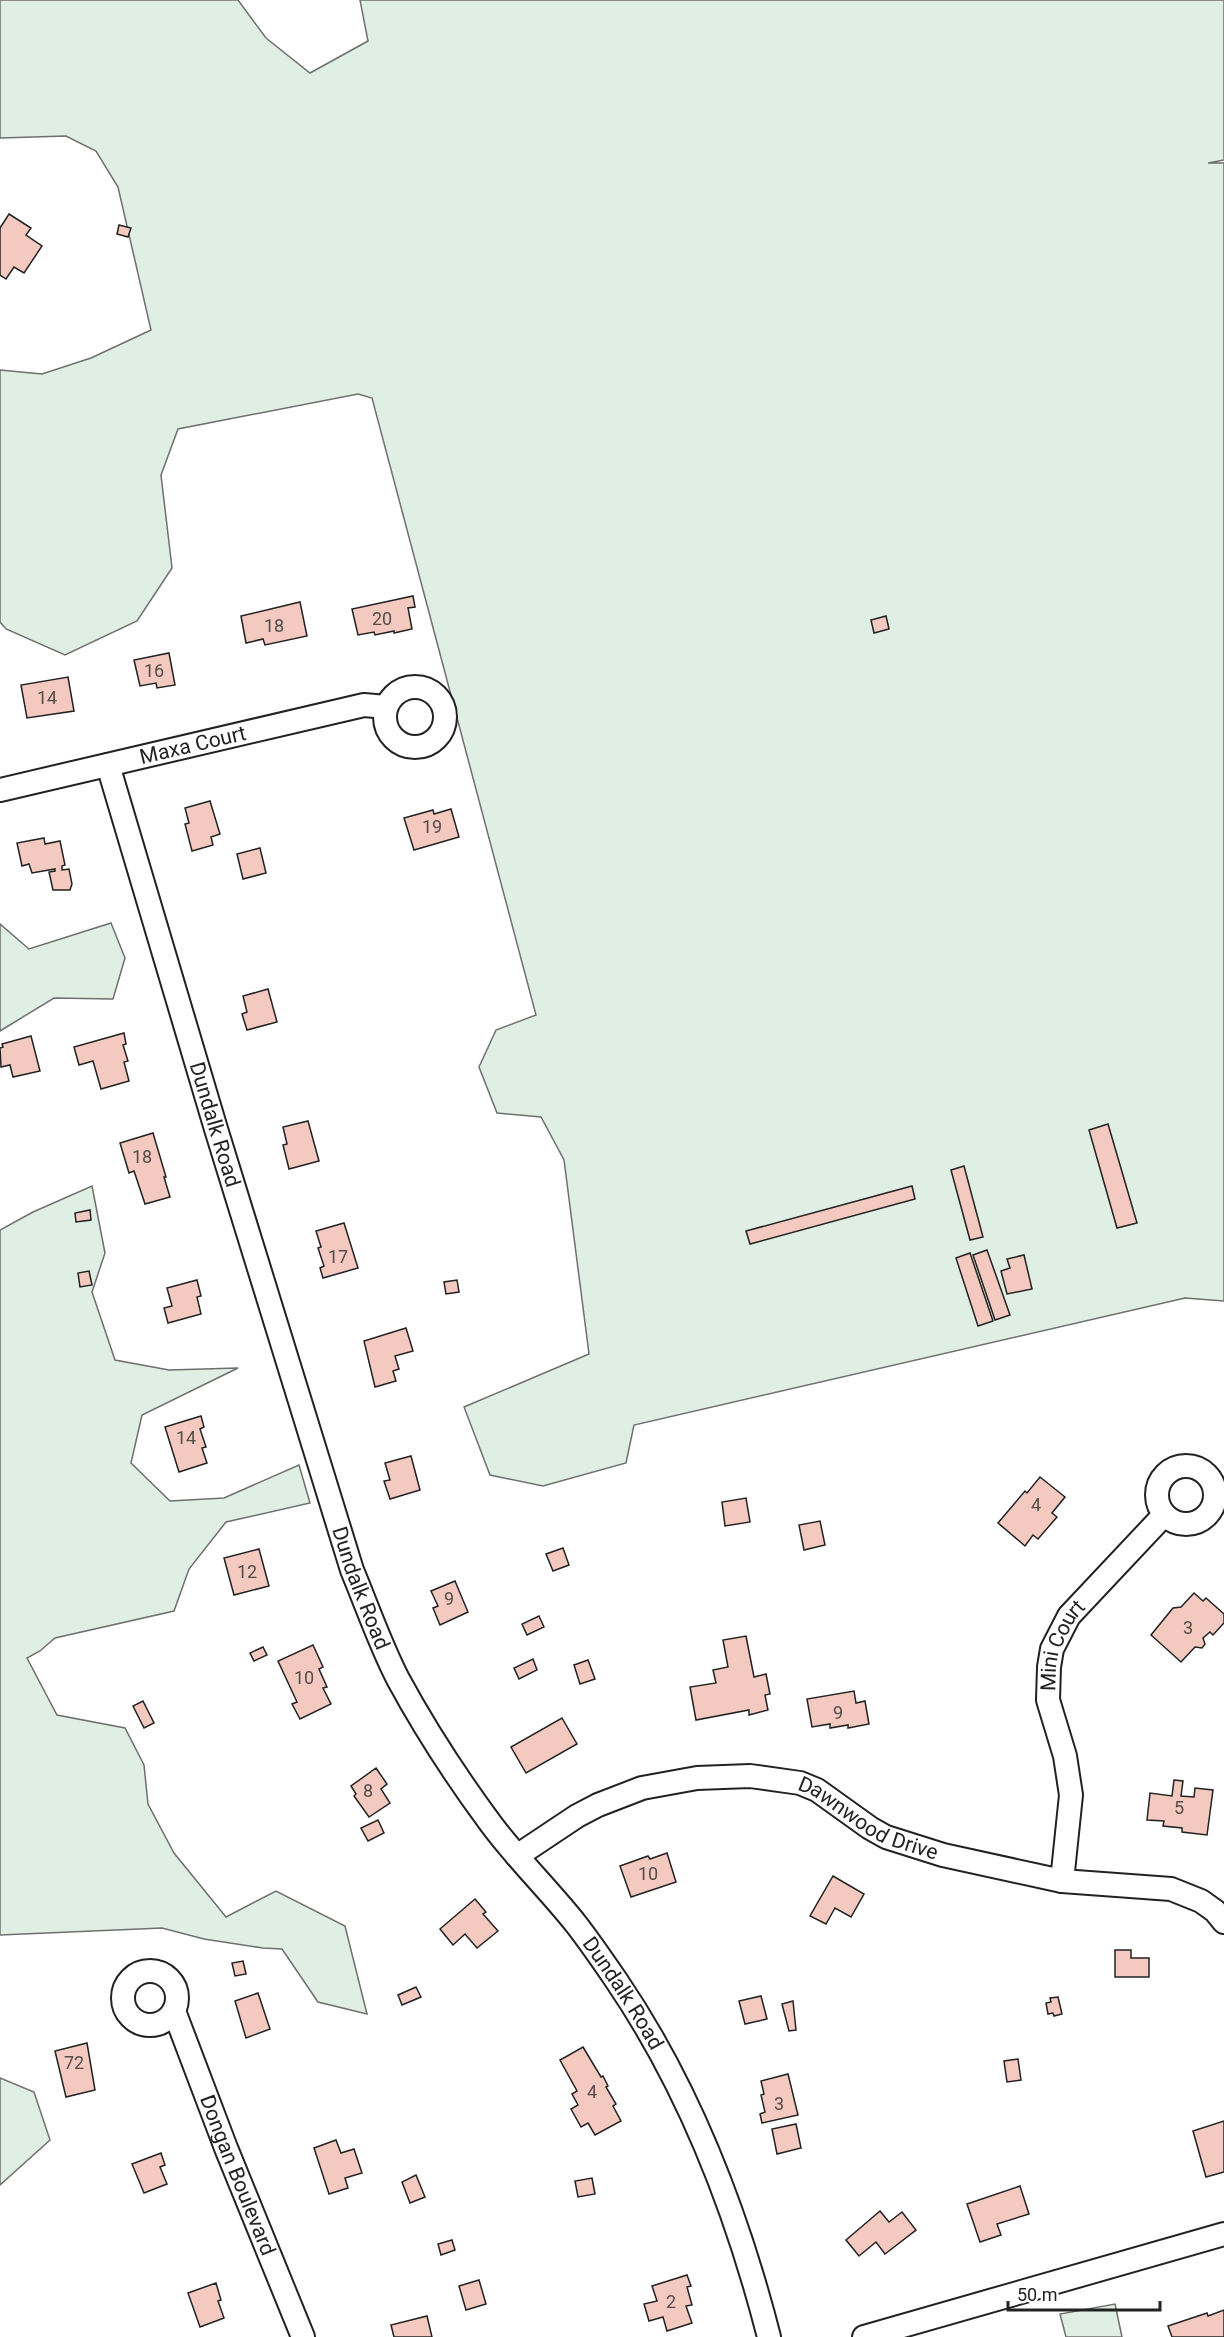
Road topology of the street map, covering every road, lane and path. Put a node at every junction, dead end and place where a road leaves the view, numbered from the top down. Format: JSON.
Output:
{"nodes":[{"id":1,"x":386,"y":707,"type":"dead end"},
{"id":2,"x":108,"y":765,"type":"junction"},
{"id":3,"x":0,"y":790,"type":"edge"},
{"id":4,"x":1164,"y":1515,"type":"dead end"},
{"id":5,"x":517,"y":1856,"type":"junction"},
{"id":6,"x":1062,"y":1881,"type":"junction"},
{"id":7,"x":1224,"y":1922,"type":"edge"},
{"id":8,"x":174,"y":2011,"type":"dead end"},
{"id":9,"x":1224,"y":2234,"type":"edge"},
{"id":10,"x":303,"y":2337,"type":"edge"},
{"id":11,"x":770,"y":2337,"type":"edge"},
{"id":12,"x":864,"y":2337,"type":"edge"}],
"edges":[{"from":1,"to":2,"type":"street","name":"Maxa Court"},
{"from":2,"to":3,"type":"street","name":"Maxa Court"},
{"from":2,"to":5,"type":"street","name":"Dundalk Road"},
{"from":4,"to":6,"type":"street","name":"Mini Court"},
{"from":5,"to":6,"type":"street","name":"Dawnwood Drive"},
{"from":5,"to":11,"type":"street","name":"Dundalk Road"},
{"from":6,"to":7,"type":"street","name":"Dawnwood Drive"},
{"from":8,"to":10,"type":"street","name":"Dongan Boulevard"},
{"from":9,"to":12,"type":"street"}]}
